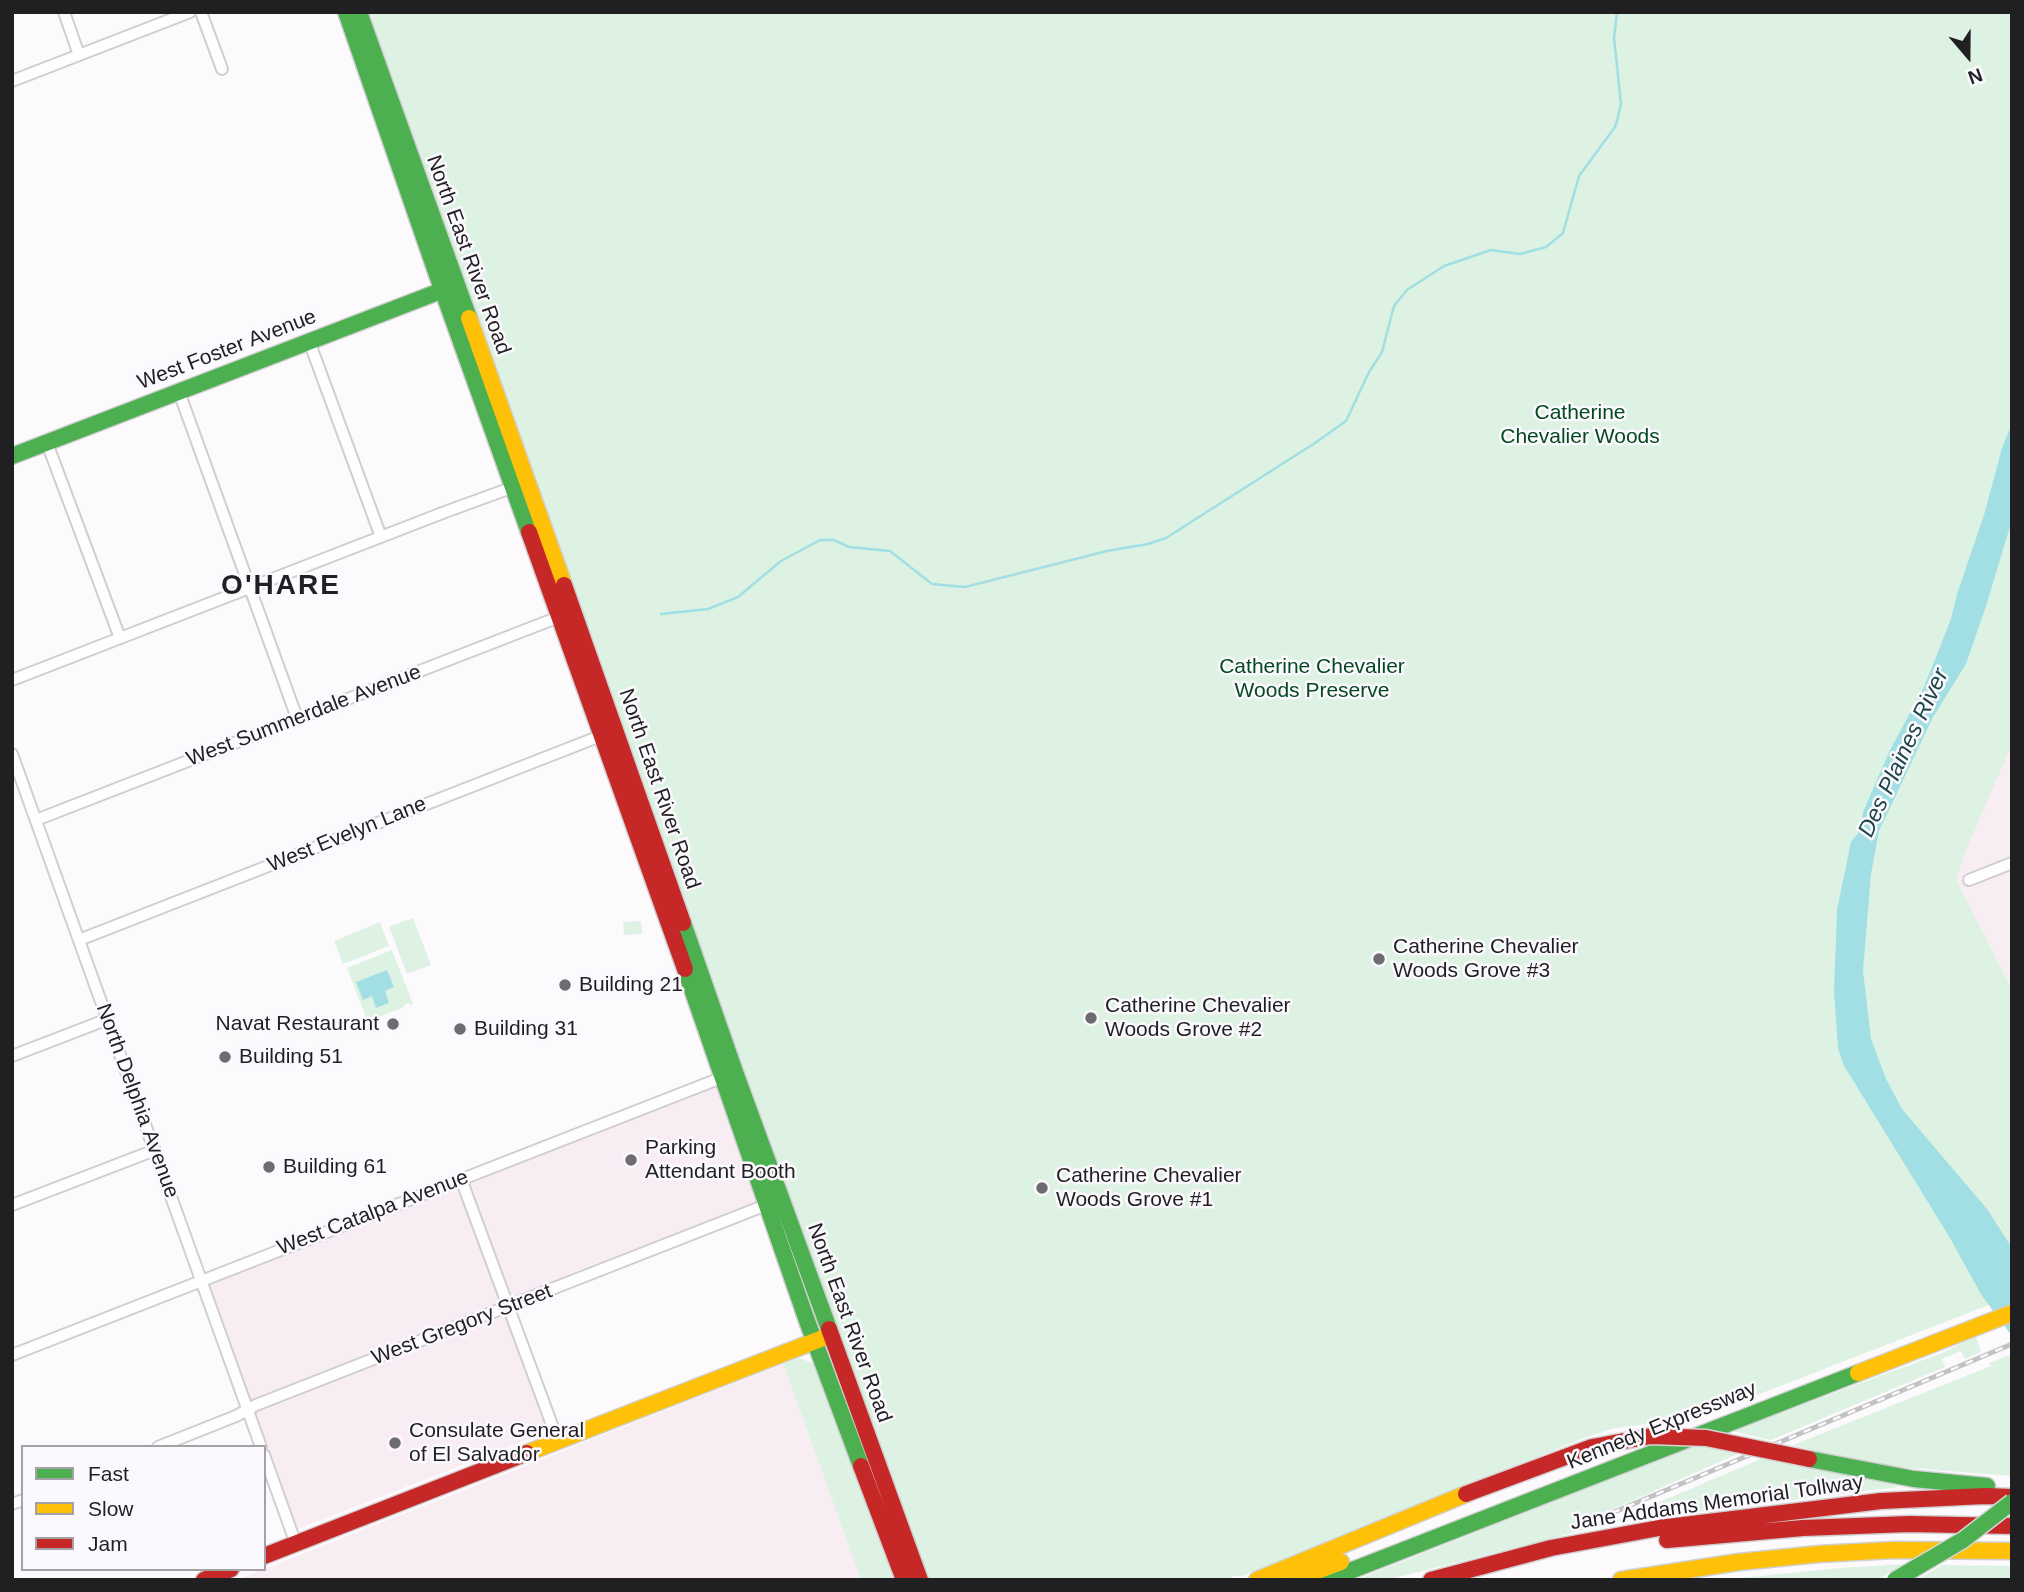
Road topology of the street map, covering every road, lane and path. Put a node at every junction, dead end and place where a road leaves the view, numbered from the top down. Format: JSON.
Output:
{"nodes":[{"id":1,"x":64,"y":12,"type":"edge"},
{"id":2,"x":190,"y":12,"type":"edge"},
{"id":3,"x":201,"y":12,"type":"edge"},
{"id":4,"x":346,"y":12,"type":"edge"},
{"id":5,"x":359,"y":12,"type":"edge"},
{"id":6,"x":79,"y":55,"type":"junction"},
{"id":7,"x":222,"y":69,"type":"dead end"},
{"id":8,"x":12,"y":81,"type":"edge"},
{"id":9,"x":449,"y":287,"type":"junction"},
{"id":10,"x":309,"y":341,"type":"junction"},
{"id":11,"x":179,"y":391,"type":"junction"},
{"id":12,"x":47,"y":443,"type":"junction"},
{"id":13,"x":12,"y":456,"type":"edge"},
{"id":14,"x":520,"y":485,"type":"junction"},
{"id":15,"x":381,"y":537,"type":"junction"},
{"id":16,"x":249,"y":588,"type":"junction"},
{"id":17,"x":566,"y":615,"type":"junction"},
{"id":18,"x":120,"y":638,"type":"junction"},
{"id":19,"x":12,"y":680,"type":"edge"},
{"id":20,"x":297,"y":719,"type":"junction"},
{"id":21,"x":609,"y":732,"type":"junction"},
{"id":22,"x":12,"y":754,"type":"edge"},
{"id":23,"x":36,"y":820,"type":"junction"},
{"id":24,"x":2012,"y":863,"type":"edge"},
{"id":25,"x":1969,"y":880,"type":"dead end"},
{"id":26,"x":79,"y":940,"type":"junction"},
{"id":27,"x":108,"y":1019,"type":"junction"},
{"id":28,"x":12,"y":1056,"type":"edge"},
{"id":29,"x":728,"y":1075,"type":"junction"},
{"id":30,"x":155,"y":1150,"type":"junction"},
{"id":31,"x":461,"y":1179,"type":"junction"},
{"id":32,"x":12,"y":1205,"type":"edge"},
{"id":33,"x":766,"y":1205,"type":"junction"},
{"id":34,"x":202,"y":1280,"type":"junction"},
{"id":35,"x":508,"y":1306,"type":"junction"},
{"id":36,"x":2012,"y":1313,"type":"edge"},
{"id":37,"x":831,"y":1334,"type":"junction"},
{"id":38,"x":814,"y":1341,"type":"junction"},
{"id":39,"x":12,"y":1355,"type":"edge"},
{"id":40,"x":248,"y":1409,"type":"junction"},
{"id":41,"x":558,"y":1441,"type":"junction"},
{"id":42,"x":163,"y":1445,"type":"edge"},
{"id":43,"x":260,"y":1445,"type":"edge"},
{"id":44,"x":266,"y":1461,"type":"edge"},
{"id":45,"x":1633,"y":1461,"type":"junction"},
{"id":46,"x":2012,"y":1491,"type":"edge"},
{"id":47,"x":2012,"y":1497,"type":"edge"},
{"id":48,"x":2012,"y":1503,"type":"edge"},
{"id":49,"x":2012,"y":1526,"type":"edge"},
{"id":50,"x":296,"y":1544,"type":"junction"},
{"id":51,"x":2012,"y":1551,"type":"edge"},
{"id":52,"x":266,"y":1555,"type":"edge"},
{"id":53,"x":226,"y":1571,"type":"edge"},
{"id":54,"x":204,"y":1580,"type":"edge"},
{"id":55,"x":904,"y":1580,"type":"edge"},
{"id":56,"x":920,"y":1580,"type":"edge"},
{"id":57,"x":1257,"y":1580,"type":"edge"},
{"id":58,"x":1293,"y":1580,"type":"edge"},
{"id":59,"x":1327,"y":1580,"type":"edge"},
{"id":60,"x":1431,"y":1580,"type":"edge"},
{"id":61,"x":1444,"y":1580,"type":"edge"},
{"id":62,"x":1621,"y":1580,"type":"edge"},
{"id":63,"x":1895,"y":1580,"type":"edge"}],
"edges":[{"from":1,"to":6,"type":"street"},
{"from":2,"to":6,"type":"street"},
{"from":3,"to":7,"type":"street"},
{"from":4,"to":9,"type":"main road","name":"North East River Road"},
{"from":5,"to":9,"type":"main road","name":"North East River Road"},
{"from":6,"to":8,"type":"street"},
{"from":9,"to":10,"type":"main road","name":"West Foster Avenue"},
{"from":9,"to":14,"type":"main road","name":"North East River Road"},
{"from":10,"to":11,"type":"main road","name":"West Foster Avenue"},
{"from":10,"to":15,"type":"street"},
{"from":11,"to":12,"type":"main road","name":"West Foster Avenue"},
{"from":11,"to":16,"type":"street"},
{"from":12,"to":13,"type":"main road","name":"West Foster Avenue"},
{"from":12,"to":18,"type":"street"},
{"from":14,"to":15,"type":"street"},
{"from":14,"to":17,"type":"main road","name":"North East River Road"},
{"from":15,"to":16,"type":"street"},
{"from":16,"to":18,"type":"street"},
{"from":16,"to":20,"type":"street"},
{"from":17,"to":20,"type":"street","name":"West Summerdale Avenue"},
{"from":17,"to":21,"type":"main road","name":"North East River Road"},
{"from":18,"to":19,"type":"street"},
{"from":20,"to":23,"type":"street","name":"West Summerdale Avenue"},
{"from":21,"to":26,"type":"street","name":"West Evelyn Lane"},
{"from":21,"to":29,"type":"main road","name":"North East River Road"},
{"from":22,"to":23,"type":"street","name":"North Delphia Avenue"},
{"from":23,"to":26,"type":"street","name":"North Delphia Avenue"},
{"from":24,"to":25,"type":"street"},
{"from":26,"to":27,"type":"street","name":"North Delphia Avenue"},
{"from":27,"to":28,"type":"street"},
{"from":27,"to":30,"type":"street","name":"North Delphia Avenue"},
{"from":29,"to":31,"type":"street","name":"West Catalpa Avenue"},
{"from":29,"to":33,"type":"main road","name":"North East River Road"},
{"from":29,"to":37,"type":"main road","name":"North East River Road"},
{"from":30,"to":32,"type":"street"},
{"from":30,"to":34,"type":"street","name":"North Delphia Avenue"},
{"from":31,"to":34,"type":"street","name":"West Catalpa Avenue"},
{"from":31,"to":35,"type":"street"},
{"from":33,"to":35,"type":"street","name":"West Gregory Street"},
{"from":33,"to":38,"type":"main road","name":"North East River Road"},
{"from":34,"to":39,"type":"street","name":"West Catalpa Avenue"},
{"from":34,"to":40,"type":"street","name":"North Delphia Avenue"},
{"from":35,"to":40,"type":"street","name":"West Gregory Street"},
{"from":35,"to":41,"type":"street"},
{"from":36,"to":45,"type":"main road","name":"Kennedy Expressway"},
{"from":37,"to":38,"type":"main road"},
{"from":37,"to":56,"type":"main road","name":"North East River Road"},
{"from":38,"to":41,"type":"main road"},
{"from":38,"to":55,"type":"main road","name":"North East River Road"},
{"from":40,"to":42,"type":"street","name":"West Gregory Street"},
{"from":40,"to":43,"type":"street","name":"North Delphia Avenue"},
{"from":41,"to":50,"type":"main road"},
{"from":44,"to":50,"type":"street"},
{"from":45,"to":58,"type":"main road"},
{"from":45,"to":59,"type":"main road","name":"Kennedy Expressway"},
{"from":46,"to":57,"type":"main road","bridge":true},
{"from":47,"to":60,"type":"main road","name":"Jane Addams Memorial Tollway"},
{"from":48,"to":63,"type":"main road","bridge":true},
{"from":49,"to":61,"type":"main road","name":"Jane Addams Memorial Tollway"},
{"from":50,"to":52,"type":"main road"},
{"from":51,"to":62,"type":"main road"},
{"from":53,"to":54,"type":"main road"}]}
